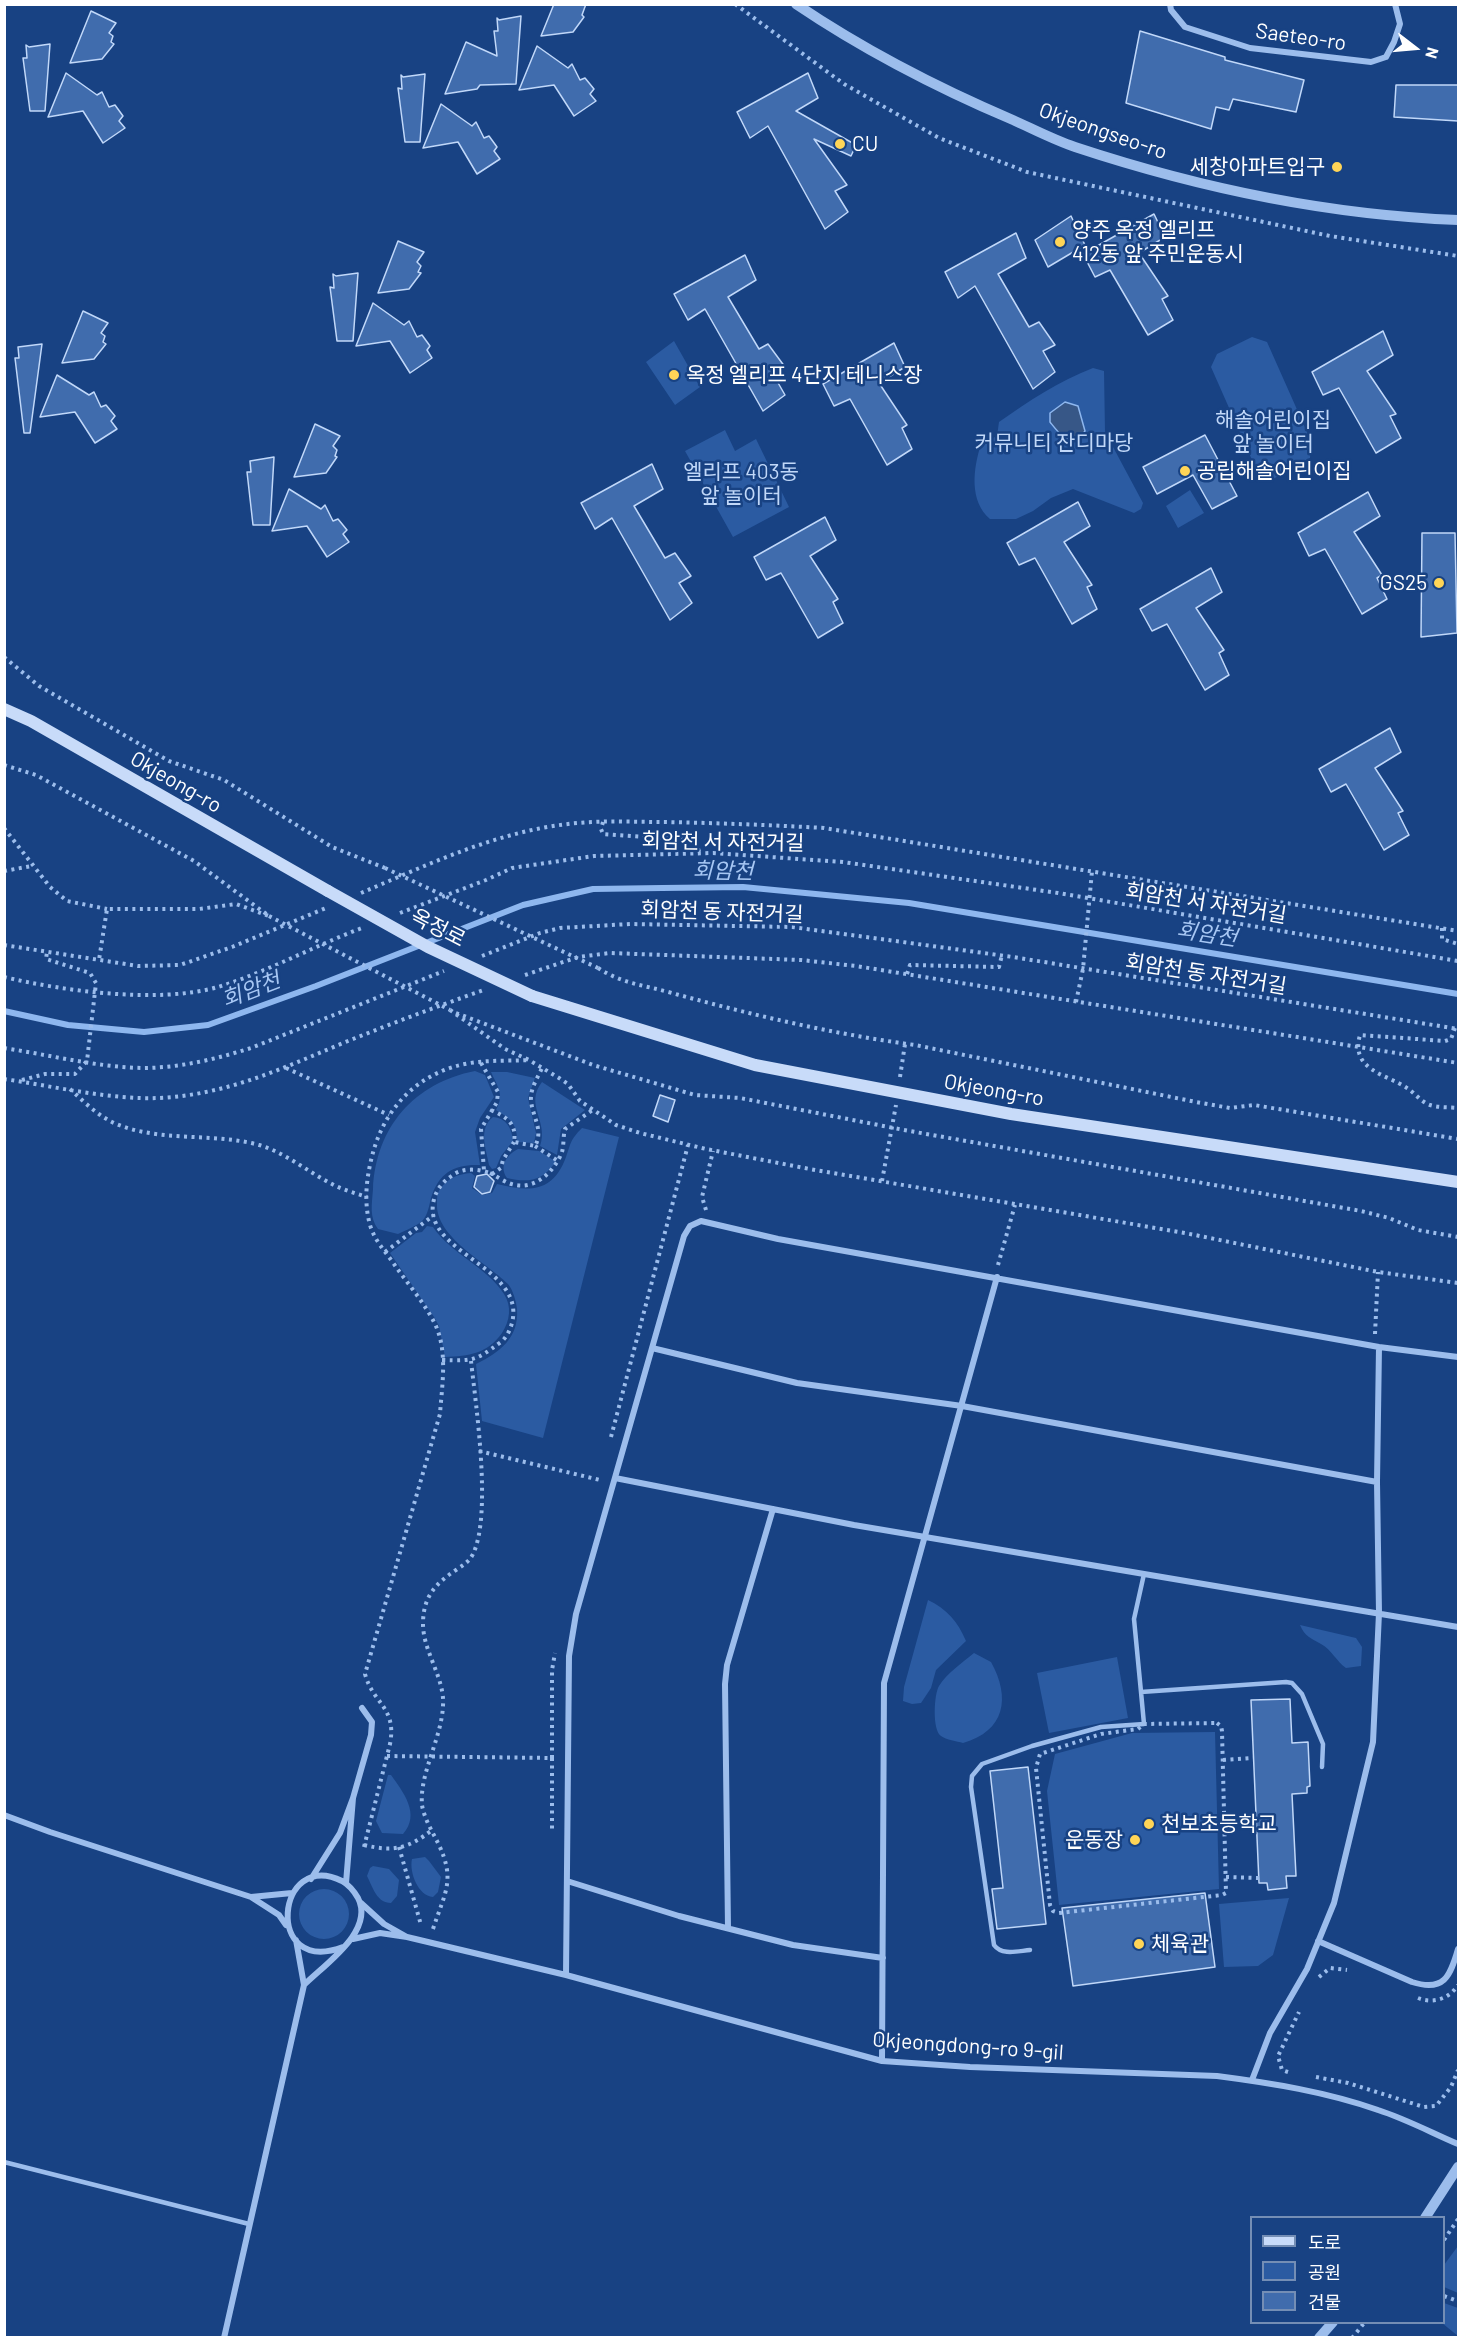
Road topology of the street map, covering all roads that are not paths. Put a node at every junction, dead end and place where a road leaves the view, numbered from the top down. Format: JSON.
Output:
{"nodes":[{"id":1,"x":796,"y":4,"type":"edge"},
{"id":2,"x":1170,"y":4,"type":"edge"},
{"id":3,"x":1395,"y":4,"type":"edge"},
{"id":4,"x":1458,"y":220,"type":"edge"},
{"id":5,"x":4,"y":709,"type":"edge"},
{"id":6,"x":328,"y":891,"type":"joint"},
{"id":7,"x":532,"y":996,"type":"joint"},
{"id":8,"x":1458,"y":1182,"type":"edge"},
{"id":9,"x":997,"y":1277,"type":"junction"},
{"id":10,"x":1379,"y":1347,"type":"junction"},
{"id":11,"x":652,"y":1348,"type":"junction"},
{"id":12,"x":1458,"y":1357,"type":"edge"},
{"id":13,"x":962,"y":1406,"type":"junction"},
{"id":14,"x":615,"y":1478,"type":"junction"},
{"id":15,"x":1377,"y":1482,"type":"junction"},
{"id":16,"x":773,"y":1509,"type":"junction"},
{"id":17,"x":926,"y":1538,"type":"junction"},
{"id":18,"x":1144,"y":1574,"type":"junction"},
{"id":19,"x":1379,"y":1613,"type":"junction"},
{"id":20,"x":1458,"y":1627,"type":"edge"},
{"id":21,"x":1141,"y":1692,"type":"junction"},
{"id":22,"x":362,"y":1708,"type":"dead end"},
{"id":23,"x":1322,"y":1767,"type":"dead end"},
{"id":24,"x":352,"y":1798,"type":"junction"},
{"id":25,"x":4,"y":1815,"type":"edge"},
{"id":26,"x":311,"y":1878,"type":"junction"},
{"id":27,"x":567,"y":1881,"type":"junction"},
{"id":28,"x":346,"y":1883,"type":"junction"},
{"id":29,"x":292,"y":1893,"type":"junction"},
{"id":30,"x":251,"y":1897,"type":"junction"},
{"id":31,"x":360,"y":1902,"type":"junction"},
{"id":32,"x":728,"y":1928,"type":"junction"},
{"id":33,"x":289,"y":1929,"type":"junction"},
{"id":34,"x":407,"y":1937,"type":"junction"},
{"id":35,"x":353,"y":1939,"type":"junction"},
{"id":36,"x":296,"y":1940,"type":"junction"},
{"id":37,"x":1318,"y":1941,"type":"junction"},
{"id":38,"x":343,"y":1947,"type":"junction"},
{"id":39,"x":1458,"y":1949,"type":"edge"},
{"id":40,"x":1030,"y":1950,"type":"dead end"},
{"id":41,"x":883,"y":1958,"type":"junction"},
{"id":42,"x":566,"y":1975,"type":"junction"},
{"id":43,"x":304,"y":1985,"type":"junction"},
{"id":44,"x":882,"y":2061,"type":"junction"},
{"id":45,"x":1252,"y":2080,"type":"junction"},
{"id":46,"x":1458,"y":2144,"type":"edge"},
{"id":47,"x":4,"y":2162,"type":"edge"},
{"id":48,"x":1458,"y":2167,"type":"edge"},
{"id":49,"x":1426,"y":2216,"type":"edge"},
{"id":50,"x":249,"y":2224,"type":"junction"},
{"id":51,"x":1331,"y":2324,"type":"edge"},
{"id":52,"x":224,"y":2337,"type":"edge"},
{"id":53,"x":1319,"y":2337,"type":"edge"}],
"edges":[{"from":1,"to":4,"type":"street","name":"Okjeongseo-ro"},
{"from":2,"to":3,"type":"street","name":"Saeteo-ro"},
{"from":5,"to":6,"type":"main road","name":"Okjeong-ro"},
{"from":6,"to":7,"type":"main road","name":"옥정로","bridge":true},
{"from":7,"to":8,"type":"main road","name":"Okjeong-ro"},
{"from":9,"to":10,"type":"street"},
{"from":9,"to":11,"type":"street"},
{"from":9,"to":13,"type":"street"},
{"from":10,"to":12,"type":"street"},
{"from":10,"to":15,"type":"street"},
{"from":11,"to":13,"type":"street"},
{"from":11,"to":14,"type":"street"},
{"from":13,"to":15,"type":"street"},
{"from":13,"to":17,"type":"street"},
{"from":14,"to":16,"type":"street"},
{"from":14,"to":27,"type":"street"},
{"from":15,"to":19,"type":"street"},
{"from":16,"to":17,"type":"street"},
{"from":16,"to":32,"type":"street"},
{"from":17,"to":18,"type":"street"},
{"from":17,"to":41,"type":"street"},
{"from":18,"to":19,"type":"street"},
{"from":18,"to":21,"type":"lane"},
{"from":19,"to":20,"type":"street"},
{"from":19,"to":37,"type":"street"},
{"from":21,"to":23,"type":"lane"},
{"from":21,"to":40,"type":"lane"},
{"from":22,"to":24,"type":"street"},
{"from":24,"to":26,"type":"street"},
{"from":24,"to":28,"type":"street"},
{"from":25,"to":30,"type":"street"},
{"from":26,"to":28,"type":"street"},
{"from":26,"to":29,"type":"street"},
{"from":27,"to":32,"type":"street"},
{"from":27,"to":42,"type":"street"},
{"from":28,"to":31,"type":"street"},
{"from":29,"to":30,"type":"street"},
{"from":29,"to":33,"type":"street"},
{"from":30,"to":33,"type":"street"},
{"from":31,"to":34,"type":"street"},
{"from":31,"to":35,"type":"street"},
{"from":32,"to":41,"type":"street"},
{"from":33,"to":36,"type":"street"},
{"from":34,"to":35,"type":"street"},
{"from":34,"to":42,"type":"street","name":"Okjeongdong-ro 9-gil"},
{"from":35,"to":38,"type":"street"},
{"from":36,"to":38,"type":"street"},
{"from":36,"to":43,"type":"street"},
{"from":37,"to":39,"type":"street"},
{"from":37,"to":45,"type":"street"},
{"from":38,"to":43,"type":"street"},
{"from":41,"to":44,"type":"street"},
{"from":42,"to":44,"type":"street","name":"Okjeongdong-ro 9-gil"},
{"from":43,"to":50,"type":"street"},
{"from":44,"to":45,"type":"street","name":"Okjeongdong-ro 9-gil"},
{"from":45,"to":46,"type":"street","name":"Okjeongdong-ro 9-gil"},
{"from":47,"to":50,"type":"lane"},
{"from":48,"to":49,"type":"street"},
{"from":50,"to":52,"type":"street"},
{"from":51,"to":53,"type":"street"}]}
